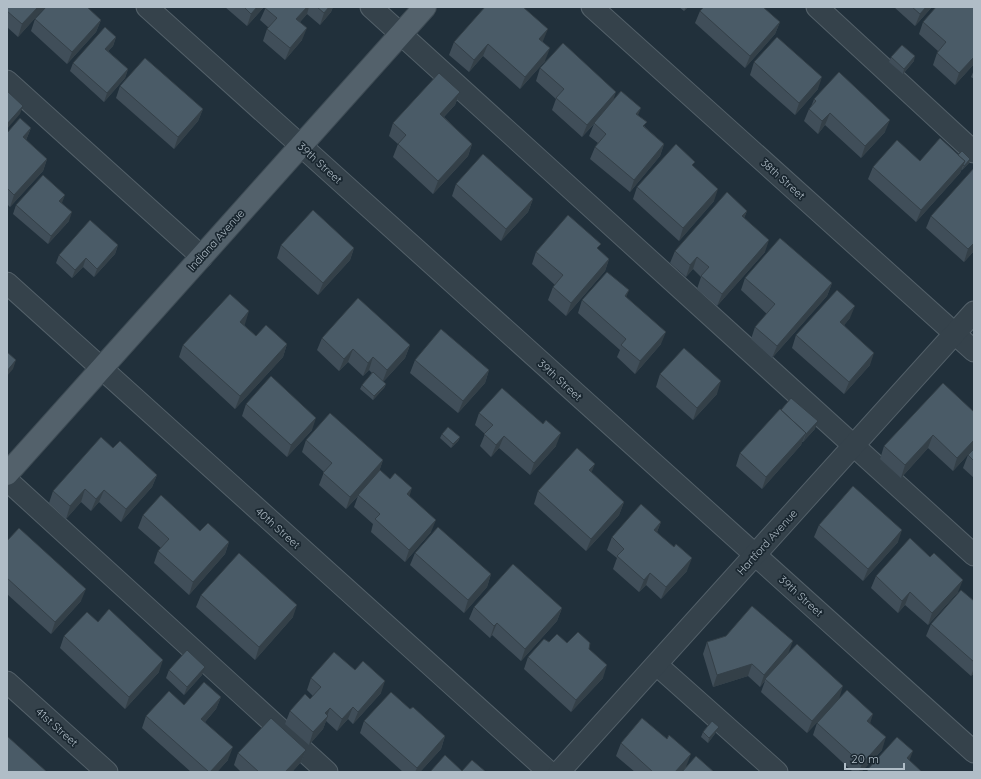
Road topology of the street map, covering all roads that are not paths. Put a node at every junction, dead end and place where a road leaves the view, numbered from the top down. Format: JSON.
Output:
{"nodes":[{"id":1,"x":147,"y":7,"type":"edge"},
{"id":2,"x":371,"y":7,"type":"edge"},
{"id":3,"x":425,"y":7,"type":"edge"},
{"id":4,"x":592,"y":7,"type":"edge"},
{"id":5,"x":817,"y":7,"type":"edge"},
{"id":6,"x":401,"y":34,"type":"junction"},
{"id":7,"x":7,"y":81,"type":"edge"},
{"id":8,"x":301,"y":146,"type":"junction"},
{"id":9,"x":974,"y":152,"type":"edge"},
{"id":10,"x":202,"y":257,"type":"junction"},
{"id":11,"x":7,"y":283,"type":"edge"},
{"id":12,"x":974,"y":312,"type":"edge"},
{"id":13,"x":955,"y":334,"type":"junction"},
{"id":14,"x":974,"y":351,"type":"edge"},
{"id":15,"x":101,"y":368,"type":"junction"},
{"id":16,"x":853,"y":447,"type":"junction"},
{"id":17,"x":7,"y":474,"type":"edge"},
{"id":18,"x":7,"y":480,"type":"edge"},
{"id":19,"x":756,"y":555,"type":"junction"},
{"id":20,"x":974,"y":555,"type":"edge"},
{"id":21,"x":656,"y":665,"type":"junction"},
{"id":22,"x":7,"y":682,"type":"edge"},
{"id":23,"x":974,"y":752,"type":"edge"},
{"id":24,"x":108,"y":772,"type":"edge"},
{"id":25,"x":327,"y":772,"type":"edge"},
{"id":26,"x":550,"y":772,"type":"edge"},
{"id":27,"x":560,"y":772,"type":"edge"},
{"id":28,"x":777,"y":772,"type":"edge"}],
"edges":[{"from":1,"to":8,"type":"street","name":"39th Street"},
{"from":2,"to":6,"type":"street"},
{"from":3,"to":6,"type":"main road","name":"Indiana Avenue"},
{"from":4,"to":13,"type":"street","name":"38th Street"},
{"from":5,"to":9,"type":"street"},
{"from":6,"to":8,"type":"main road","name":"Indiana Avenue"},
{"from":6,"to":16,"type":"street"},
{"from":7,"to":10,"type":"street"},
{"from":8,"to":10,"type":"main road","name":"Indiana Avenue"},
{"from":8,"to":19,"type":"street","name":"39th Street"},
{"from":10,"to":15,"type":"main road","name":"Indiana Avenue"},
{"from":11,"to":15,"type":"street","name":"40th Street"},
{"from":12,"to":13,"type":"street","name":"Hartford Avenue"},
{"from":13,"to":14,"type":"street","name":"38th Street"},
{"from":13,"to":16,"type":"street","name":"Hartford Avenue"},
{"from":15,"to":17,"type":"main road","name":"Indiana Avenue"},
{"from":15,"to":26,"type":"street","name":"40th Street"},
{"from":16,"to":19,"type":"street","name":"Hartford Avenue"},
{"from":16,"to":20,"type":"street"},
{"from":18,"to":25,"type":"street"},
{"from":19,"to":21,"type":"street","name":"Hartford Avenue"},
{"from":19,"to":23,"type":"street","name":"39th Street"},
{"from":21,"to":27,"type":"street","name":"Hartford Avenue"},
{"from":21,"to":28,"type":"street"},
{"from":22,"to":24,"type":"street","name":"41st Street"}]}
